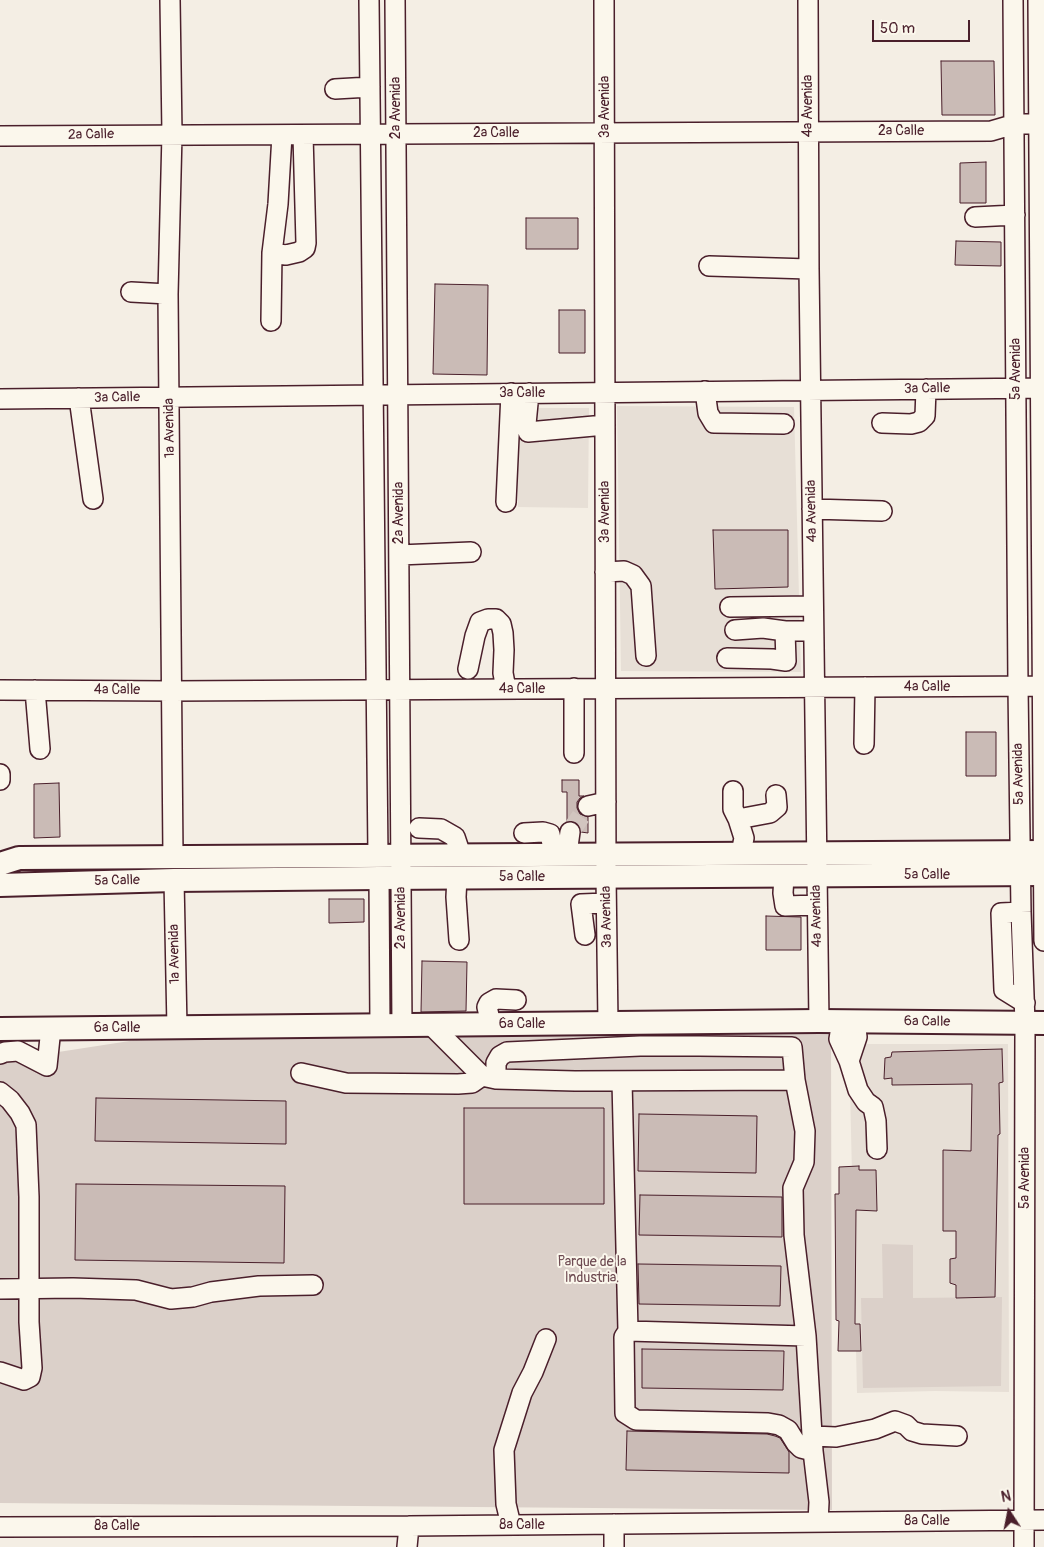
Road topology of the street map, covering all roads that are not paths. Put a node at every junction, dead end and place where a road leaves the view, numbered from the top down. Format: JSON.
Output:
{"nodes":[{"id":1,"x":170,"y":0,"type":"edge"},
{"id":2,"x":369,"y":0,"type":"edge"},
{"id":3,"x":395,"y":0,"type":"edge"},
{"id":4,"x":604,"y":0,"type":"edge"},
{"id":5,"x":808,"y":0,"type":"edge"},
{"id":6,"x":1013,"y":0,"type":"edge"},
{"id":7,"x":1038,"y":0,"type":"edge"},
{"id":8,"x":370,"y":87,"type":"junction"},
{"id":9,"x":336,"y":89,"type":"dead end"},
{"id":10,"x":808,"y":132,"type":"junction"},
{"id":11,"x":1015,"y":132,"type":"junction"},
{"id":12,"x":1042,"y":132,"type":"edge"},
{"id":13,"x":605,"y":133,"type":"junction"},
{"id":14,"x":172,"y":134,"type":"junction"},
{"id":15,"x":370,"y":134,"type":"junction"},
{"id":16,"x":396,"y":134,"type":"junction"},
{"id":17,"x":282,"y":135,"type":"junction"},
{"id":18,"x":303,"y":135,"type":"junction"},
{"id":19,"x":0,"y":136,"type":"edge"},
{"id":20,"x":1015,"y":215,"type":"junction"},
{"id":21,"x":975,"y":217,"type":"dead end"},
{"id":22,"x":272,"y":253,"type":"junction"},
{"id":23,"x":709,"y":266,"type":"dead end"},
{"id":24,"x":809,"y":269,"type":"junction"},
{"id":25,"x":131,"y":292,"type":"dead end"},
{"id":26,"x":168,"y":294,"type":"junction"},
{"id":27,"x":1016,"y":315,"type":"junction"},
{"id":28,"x":1040,"y":316,"type":"junction"},
{"id":29,"x":271,"y":321,"type":"dead end"},
{"id":30,"x":1016,"y":388,"type":"junction"},
{"id":31,"x":1042,"y":388,"type":"edge"},
{"id":32,"x":926,"y":389,"type":"junction"},
{"id":33,"x":811,"y":390,"type":"junction"},
{"id":34,"x":705,"y":392,"type":"junction"},
{"id":35,"x":520,"y":393,"type":"junction"},
{"id":36,"x":605,"y":393,"type":"junction"},
{"id":37,"x":373,"y":395,"type":"junction"},
{"id":38,"x":398,"y":395,"type":"junction"},
{"id":39,"x":169,"y":397,"type":"junction"},
{"id":40,"x":79,"y":398,"type":"junction"},
{"id":41,"x":0,"y":399,"type":"edge"},
{"id":42,"x":882,"y":423,"type":"dead end"},
{"id":43,"x":784,"y":424,"type":"dead end"},
{"id":44,"x":605,"y":425,"type":"junction"},
{"id":45,"x":93,"y":499,"type":"dead end"},
{"id":46,"x":506,"y":502,"type":"dead end"},
{"id":47,"x":812,"y":509,"type":"junction"},
{"id":48,"x":882,"y":511,"type":"dead end"},
{"id":49,"x":471,"y":552,"type":"dead end"},
{"id":50,"x":399,"y":555,"type":"junction"},
{"id":51,"x":605,"y":572,"type":"junction"},
{"id":52,"x":813,"y":606,"type":"junction"},
{"id":53,"x":730,"y":607,"type":"dead end"},
{"id":54,"x":735,"y":630,"type":"dead end"},
{"id":55,"x":785,"y":631,"type":"junction"},
{"id":56,"x":813,"y":631,"type":"junction"},
{"id":57,"x":646,"y":656,"type":"dead end"},
{"id":58,"x":727,"y":658,"type":"dead end"},
{"id":59,"x":786,"y":661,"type":"junction"},
{"id":60,"x":814,"y":662,"type":"junction"},
{"id":61,"x":468,"y":669,"type":"dead end"},
{"id":62,"x":1018,"y":686,"type":"junction"},
{"id":63,"x":1043,"y":686,"type":"edge"},
{"id":64,"x":814,"y":687,"type":"junction"},
{"id":65,"x":865,"y":687,"type":"junction"},
{"id":66,"x":574,"y":688,"type":"junction"},
{"id":67,"x":605,"y":688,"type":"junction"},
{"id":68,"x":506,"y":689,"type":"junction"},
{"id":69,"x":0,"y":690,"type":"edge"},
{"id":70,"x":35,"y":690,"type":"junction"},
{"id":71,"x":172,"y":690,"type":"junction"},
{"id":72,"x":376,"y":690,"type":"junction"},
{"id":73,"x":400,"y":690,"type":"junction"},
{"id":74,"x":864,"y":744,"type":"dead end"},
{"id":75,"x":40,"y":749,"type":"dead end"},
{"id":76,"x":574,"y":753,"type":"dead end"},
{"id":77,"x":0,"y":774,"type":"edge"},
{"id":78,"x":0,"y":780,"type":"edge"},
{"id":79,"x":733,"y":791,"type":"dead end"},
{"id":80,"x":776,"y":795,"type":"dead end"},
{"id":81,"x":738,"y":819,"type":"junction"},
{"id":82,"x":418,"y":828,"type":"dead end"},
{"id":83,"x":524,"y":833,"type":"dead end"},
{"id":84,"x":564,"y":847,"type":"junction"},
{"id":85,"x":1021,"y":852,"type":"junction"},
{"id":86,"x":1044,"y":852,"type":"edge"},
{"id":87,"x":741,"y":853,"type":"junction"},
{"id":88,"x":816,"y":853,"type":"junction"},
{"id":89,"x":606,"y":854,"type":"junction"},
{"id":90,"x":378,"y":855,"type":"junction"},
{"id":91,"x":401,"y":855,"type":"junction"},
{"id":92,"x":460,"y":855,"type":"junction"},
{"id":93,"x":173,"y":856,"type":"junction"},
{"id":94,"x":4,"y":874,"type":"edge"},
{"id":95,"x":1021,"y":874,"type":"junction"},
{"id":96,"x":1044,"y":874,"type":"edge"},
{"id":97,"x":816,"y":875,"type":"junction"},
{"id":98,"x":606,"y":876,"type":"junction"},
{"id":99,"x":784,"y":876,"type":"junction"},
{"id":100,"x":457,"y":877,"type":"junction"},
{"id":101,"x":379,"y":878,"type":"junction"},
{"id":102,"x":401,"y":878,"type":"junction"},
{"id":103,"x":174,"y":880,"type":"junction"},
{"id":104,"x":606,"y":903,"type":"junction"},
{"id":105,"x":817,"y":905,"type":"junction"},
{"id":106,"x":585,"y":936,"type":"dead end"},
{"id":107,"x":459,"y":940,"type":"dead end"},
{"id":108,"x":1044,"y":941,"type":"edge"},
{"id":109,"x":516,"y":1000,"type":"dead end"},
{"id":110,"x":1031,"y":1016,"type":"edge"},
{"id":111,"x":818,"y":1021,"type":"junction"},
{"id":112,"x":796,"y":1022,"type":"junction"},
{"id":113,"x":849,"y":1022,"type":"junction"},
{"id":114,"x":608,"y":1023,"type":"junction"},
{"id":115,"x":491,"y":1024,"type":"junction"},
{"id":116,"x":407,"y":1025,"type":"junction"},
{"id":117,"x":51,"y":1028,"type":"junction"},
{"id":118,"x":177,"y":1028,"type":"junction"},
{"id":119,"x":0,"y":1029,"type":"edge"},
{"id":120,"x":792,"y":1047,"type":"junction"},
{"id":121,"x":0,"y":1054,"type":"edge"},
{"id":122,"x":309,"y":1070,"type":"dead end"},
{"id":123,"x":483,"y":1079,"type":"junction"},
{"id":124,"x":795,"y":1080,"type":"junction"},
{"id":125,"x":622,"y":1081,"type":"junction"},
{"id":126,"x":0,"y":1092,"type":"edge"},
{"id":127,"x":876,"y":1149,"type":"dead end"},
{"id":128,"x":314,"y":1285,"type":"dead end"},
{"id":129,"x":0,"y":1289,"type":"edge"},
{"id":130,"x":28,"y":1289,"type":"junction"},
{"id":131,"x":628,"y":1331,"type":"junction"},
{"id":132,"x":806,"y":1336,"type":"junction"},
{"id":133,"x":546,"y":1339,"type":"dead end"},
{"id":134,"x":0,"y":1372,"type":"edge"},
{"id":135,"x":956,"y":1436,"type":"dead end"},
{"id":136,"x":813,"y":1444,"type":"junction"},
{"id":137,"x":1044,"y":1520,"type":"edge"},
{"id":138,"x":1024,"y":1521,"type":"junction"},
{"id":139,"x":818,"y":1522,"type":"junction"},
{"id":140,"x":614,"y":1524,"type":"junction"},
{"id":141,"x":511,"y":1525,"type":"junction"},
{"id":142,"x":409,"y":1526,"type":"junction"},
{"id":143,"x":0,"y":1527,"type":"edge"},
{"id":144,"x":407,"y":1547,"type":"edge"},
{"id":145,"x":614,"y":1547,"type":"edge"},
{"id":146,"x":1024,"y":1547,"type":"edge"}],
"edges":[{"from":1,"to":14,"type":"street","name":"1a Avenida"},
{"from":2,"to":8,"type":"street","name":"2a Avenida"},
{"from":3,"to":16,"type":"street","name":"2a Avenida"},
{"from":4,"to":13,"type":"street","name":"3a Avenida"},
{"from":5,"to":10,"type":"street","name":"4a Avenida"},
{"from":6,"to":11,"type":"street","name":"5a Avenida"},
{"from":7,"to":12,"type":"street","name":"5a Avenida"},
{"from":8,"to":9,"type":"street"},
{"from":8,"to":15,"type":"street","name":"2a Avenida"},
{"from":10,"to":11,"type":"street","name":"2a Calle"},
{"from":10,"to":13,"type":"street","name":"2a Calle"},
{"from":10,"to":24,"type":"street","name":"4a Avenida"},
{"from":11,"to":12,"type":"street","name":"2a Calle"},
{"from":11,"to":20,"type":"street","name":"5a Avenida"},
{"from":12,"to":28,"type":"street","name":"5a Avenida"},
{"from":13,"to":16,"type":"street","name":"2a Calle"},
{"from":13,"to":36,"type":"street","name":"3a Avenida"},
{"from":14,"to":17,"type":"street","name":"2a Calle"},
{"from":14,"to":19,"type":"street","name":"2a Calle"},
{"from":14,"to":26,"type":"street","name":"1a Avenida"},
{"from":15,"to":16,"type":"street","name":"2a Calle"},
{"from":15,"to":18,"type":"street","name":"2a Calle"},
{"from":15,"to":37,"type":"street","name":"2a Avenida"},
{"from":16,"to":38,"type":"street","name":"2a Avenida"},
{"from":17,"to":18,"type":"street","name":"2a Calle"},
{"from":17,"to":22,"type":"street"},
{"from":18,"to":22,"type":"street"},
{"from":20,"to":21,"type":"street"},
{"from":20,"to":27,"type":"street","name":"5a Avenida"},
{"from":22,"to":29,"type":"street"},
{"from":23,"to":24,"type":"street"},
{"from":24,"to":33,"type":"street","name":"4a Avenida"},
{"from":25,"to":26,"type":"street"},
{"from":26,"to":39,"type":"street","name":"1a Avenida"},
{"from":27,"to":28,"type":"street"},
{"from":27,"to":30,"type":"street","name":"5a Avenida"},
{"from":28,"to":31,"type":"street","name":"5a Avenida"},
{"from":30,"to":31,"type":"street","name":"3a Calle"},
{"from":30,"to":32,"type":"street","name":"3a Calle"},
{"from":30,"to":62,"type":"street","name":"5a Avenida"},
{"from":31,"to":63,"type":"street","name":"5a Avenida"},
{"from":32,"to":33,"type":"street","name":"3a Calle"},
{"from":32,"to":42,"type":"street"},
{"from":33,"to":34,"type":"street","name":"3a Calle"},
{"from":33,"to":47,"type":"street","name":"4a Avenida"},
{"from":34,"to":36,"type":"street","name":"3a Calle"},
{"from":34,"to":43,"type":"street"},
{"from":35,"to":36,"type":"street","name":"3a Calle"},
{"from":35,"to":38,"type":"street","name":"3a Calle"},
{"from":35,"to":44,"type":"street"},
{"from":35,"to":46,"type":"street"},
{"from":36,"to":44,"type":"street","name":"3a Avenida"},
{"from":37,"to":38,"type":"street","name":"3a Calle"},
{"from":37,"to":39,"type":"street","name":"3a Calle"},
{"from":37,"to":72,"type":"street","name":"2a Avenida"},
{"from":38,"to":50,"type":"street","name":"2a Avenida"},
{"from":39,"to":40,"type":"street","name":"3a Calle"},
{"from":39,"to":71,"type":"street","name":"1a Avenida"},
{"from":40,"to":41,"type":"street","name":"3a Calle"},
{"from":40,"to":45,"type":"street"},
{"from":44,"to":51,"type":"street","name":"3a Avenida"},
{"from":47,"to":48,"type":"street"},
{"from":47,"to":52,"type":"street","name":"4a Avenida"},
{"from":49,"to":50,"type":"street"},
{"from":50,"to":73,"type":"street","name":"2a Avenida"},
{"from":51,"to":57,"type":"street"},
{"from":51,"to":67,"type":"street","name":"3a Avenida"},
{"from":52,"to":53,"type":"street"},
{"from":52,"to":56,"type":"street","name":"4a Avenida"},
{"from":54,"to":55,"type":"street"},
{"from":55,"to":56,"type":"street"},
{"from":55,"to":59,"type":"street"},
{"from":56,"to":60,"type":"street","name":"4a Avenida"},
{"from":58,"to":59,"type":"street"},
{"from":59,"to":60,"type":"street"},
{"from":60,"to":64,"type":"street","name":"4a Avenida"},
{"from":61,"to":68,"type":"street"},
{"from":62,"to":63,"type":"street","name":"4a Calle"},
{"from":62,"to":65,"type":"street","name":"4a Calle"},
{"from":62,"to":85,"type":"street","name":"5a Avenida"},
{"from":63,"to":86,"type":"street","name":"5a Avenida"},
{"from":64,"to":65,"type":"street","name":"4a Calle"},
{"from":64,"to":67,"type":"street","name":"4a Calle"},
{"from":64,"to":88,"type":"street","name":"4a Avenida"},
{"from":65,"to":74,"type":"street"},
{"from":66,"to":67,"type":"street","name":"4a Calle"},
{"from":66,"to":68,"type":"street","name":"4a Calle"},
{"from":66,"to":76,"type":"street"},
{"from":67,"to":89,"type":"street","name":"3a Avenida"},
{"from":68,"to":73,"type":"street","name":"4a Calle"},
{"from":69,"to":70,"type":"street","name":"4a Calle"},
{"from":70,"to":71,"type":"street","name":"4a Calle"},
{"from":70,"to":75,"type":"street"},
{"from":71,"to":72,"type":"street","name":"4a Calle"},
{"from":71,"to":93,"type":"street","name":"1a Avenida"},
{"from":72,"to":73,"type":"street","name":"4a Calle"},
{"from":72,"to":90,"type":"street","name":"2a Avenida"},
{"from":73,"to":91,"type":"street","name":"2a Avenida"},
{"from":77,"to":78,"type":"street"},
{"from":79,"to":81,"type":"street"},
{"from":80,"to":81,"type":"street"},
{"from":81,"to":87,"type":"street"},
{"from":82,"to":92,"type":"street"},
{"from":83,"to":84,"type":"street"},
{"from":84,"to":89,"type":"main road","name":"5a Calle"},
{"from":84,"to":92,"type":"main road","name":"5a Calle"},
{"from":85,"to":86,"type":"main road","name":"5a Calle"},
{"from":85,"to":88,"type":"main road","name":"5a Calle"},
{"from":85,"to":95,"type":"street","name":"5a Avenida"},
{"from":86,"to":96,"type":"street","name":"5a Avenida"},
{"from":87,"to":88,"type":"main road","name":"5a Calle"},
{"from":87,"to":89,"type":"main road","name":"5a Calle"},
{"from":88,"to":97,"type":"street","name":"4a Avenida"},
{"from":89,"to":98,"type":"street","name":"3a Avenida"},
{"from":90,"to":91,"type":"main road","name":"5a Calle"},
{"from":90,"to":93,"type":"main road","name":"5a Calle"},
{"from":91,"to":92,"type":"main road","name":"5a Calle"},
{"from":91,"to":102,"type":"street","name":"2a Avenida"},
{"from":93,"to":94,"type":"main road","name":"5a Calle"},
{"from":94,"to":103,"type":"main road","name":"5a Calle"},
{"from":95,"to":96,"type":"main road","name":"5a Calle"},
{"from":95,"to":97,"type":"main road","name":"5a Calle"},
{"from":95,"to":110,"type":"street","name":"5a Avenida"},
{"from":96,"to":108,"type":"street","name":"5a Avenida"},
{"from":97,"to":99,"type":"main road","name":"5a Calle"},
{"from":97,"to":105,"type":"street","name":"4a Avenida"},
{"from":98,"to":99,"type":"main road","name":"5a Calle"},
{"from":98,"to":100,"type":"main road","name":"5a Calle"},
{"from":98,"to":104,"type":"street","name":"3a Avenida"},
{"from":99,"to":105,"type":"street"},
{"from":100,"to":102,"type":"main road","name":"5a Calle"},
{"from":100,"to":107,"type":"street"},
{"from":101,"to":102,"type":"main road","name":"5a Calle"},
{"from":101,"to":103,"type":"main road","name":"5a Calle"},
{"from":101,"to":116,"type":"street","name":"2a Avenida"},
{"from":102,"to":116,"type":"street","name":"2a Avenida"},
{"from":103,"to":118,"type":"street","name":"1a Avenida"},
{"from":104,"to":106,"type":"street"},
{"from":104,"to":114,"type":"street","name":"3a Avenida"},
{"from":105,"to":111,"type":"street","name":"4a Avenida"},
{"from":109,"to":115,"type":"street"},
{"from":110,"to":113,"type":"main road","name":"6a Calle"},
{"from":110,"to":138,"type":"street","name":"5a Avenida"},
{"from":111,"to":112,"type":"main road","name":"6a Calle"},
{"from":111,"to":113,"type":"main road","name":"6a Calle"},
{"from":112,"to":114,"type":"main road","name":"6a Calle"},
{"from":112,"to":120,"type":"street"},
{"from":113,"to":127,"type":"street"},
{"from":114,"to":115,"type":"main road","name":"6a Calle"},
{"from":115,"to":116,"type":"main road","name":"6a Calle"},
{"from":116,"to":118,"type":"main road","name":"6a Calle"},
{"from":116,"to":123,"type":"street"},
{"from":117,"to":118,"type":"main road","name":"6a Calle"},
{"from":117,"to":119,"type":"main road","name":"6a Calle"},
{"from":117,"to":121,"type":"street"},
{"from":120,"to":123,"type":"street"},
{"from":120,"to":124,"type":"street"},
{"from":122,"to":123,"type":"street"},
{"from":123,"to":125,"type":"street"},
{"from":124,"to":125,"type":"street"},
{"from":124,"to":132,"type":"street"},
{"from":125,"to":131,"type":"street"},
{"from":126,"to":130,"type":"street"},
{"from":128,"to":130,"type":"street"},
{"from":129,"to":130,"type":"street"},
{"from":130,"to":134,"type":"street"},
{"from":131,"to":132,"type":"street"},
{"from":131,"to":136,"type":"street"},
{"from":132,"to":136,"type":"street"},
{"from":133,"to":141,"type":"street"},
{"from":135,"to":136,"type":"street"},
{"from":136,"to":139,"type":"street"},
{"from":137,"to":138,"type":"street","name":"8a Calle"},
{"from":138,"to":139,"type":"street","name":"8a Calle"},
{"from":138,"to":146,"type":"street","name":"5a Avenida"},
{"from":139,"to":140,"type":"street","name":"8a Calle"},
{"from":140,"to":141,"type":"street","name":"8a Calle"},
{"from":140,"to":145,"type":"street"},
{"from":141,"to":142,"type":"street","name":"8a Calle"},
{"from":142,"to":143,"type":"street","name":"8a Calle"},
{"from":142,"to":144,"type":"street"}]}
